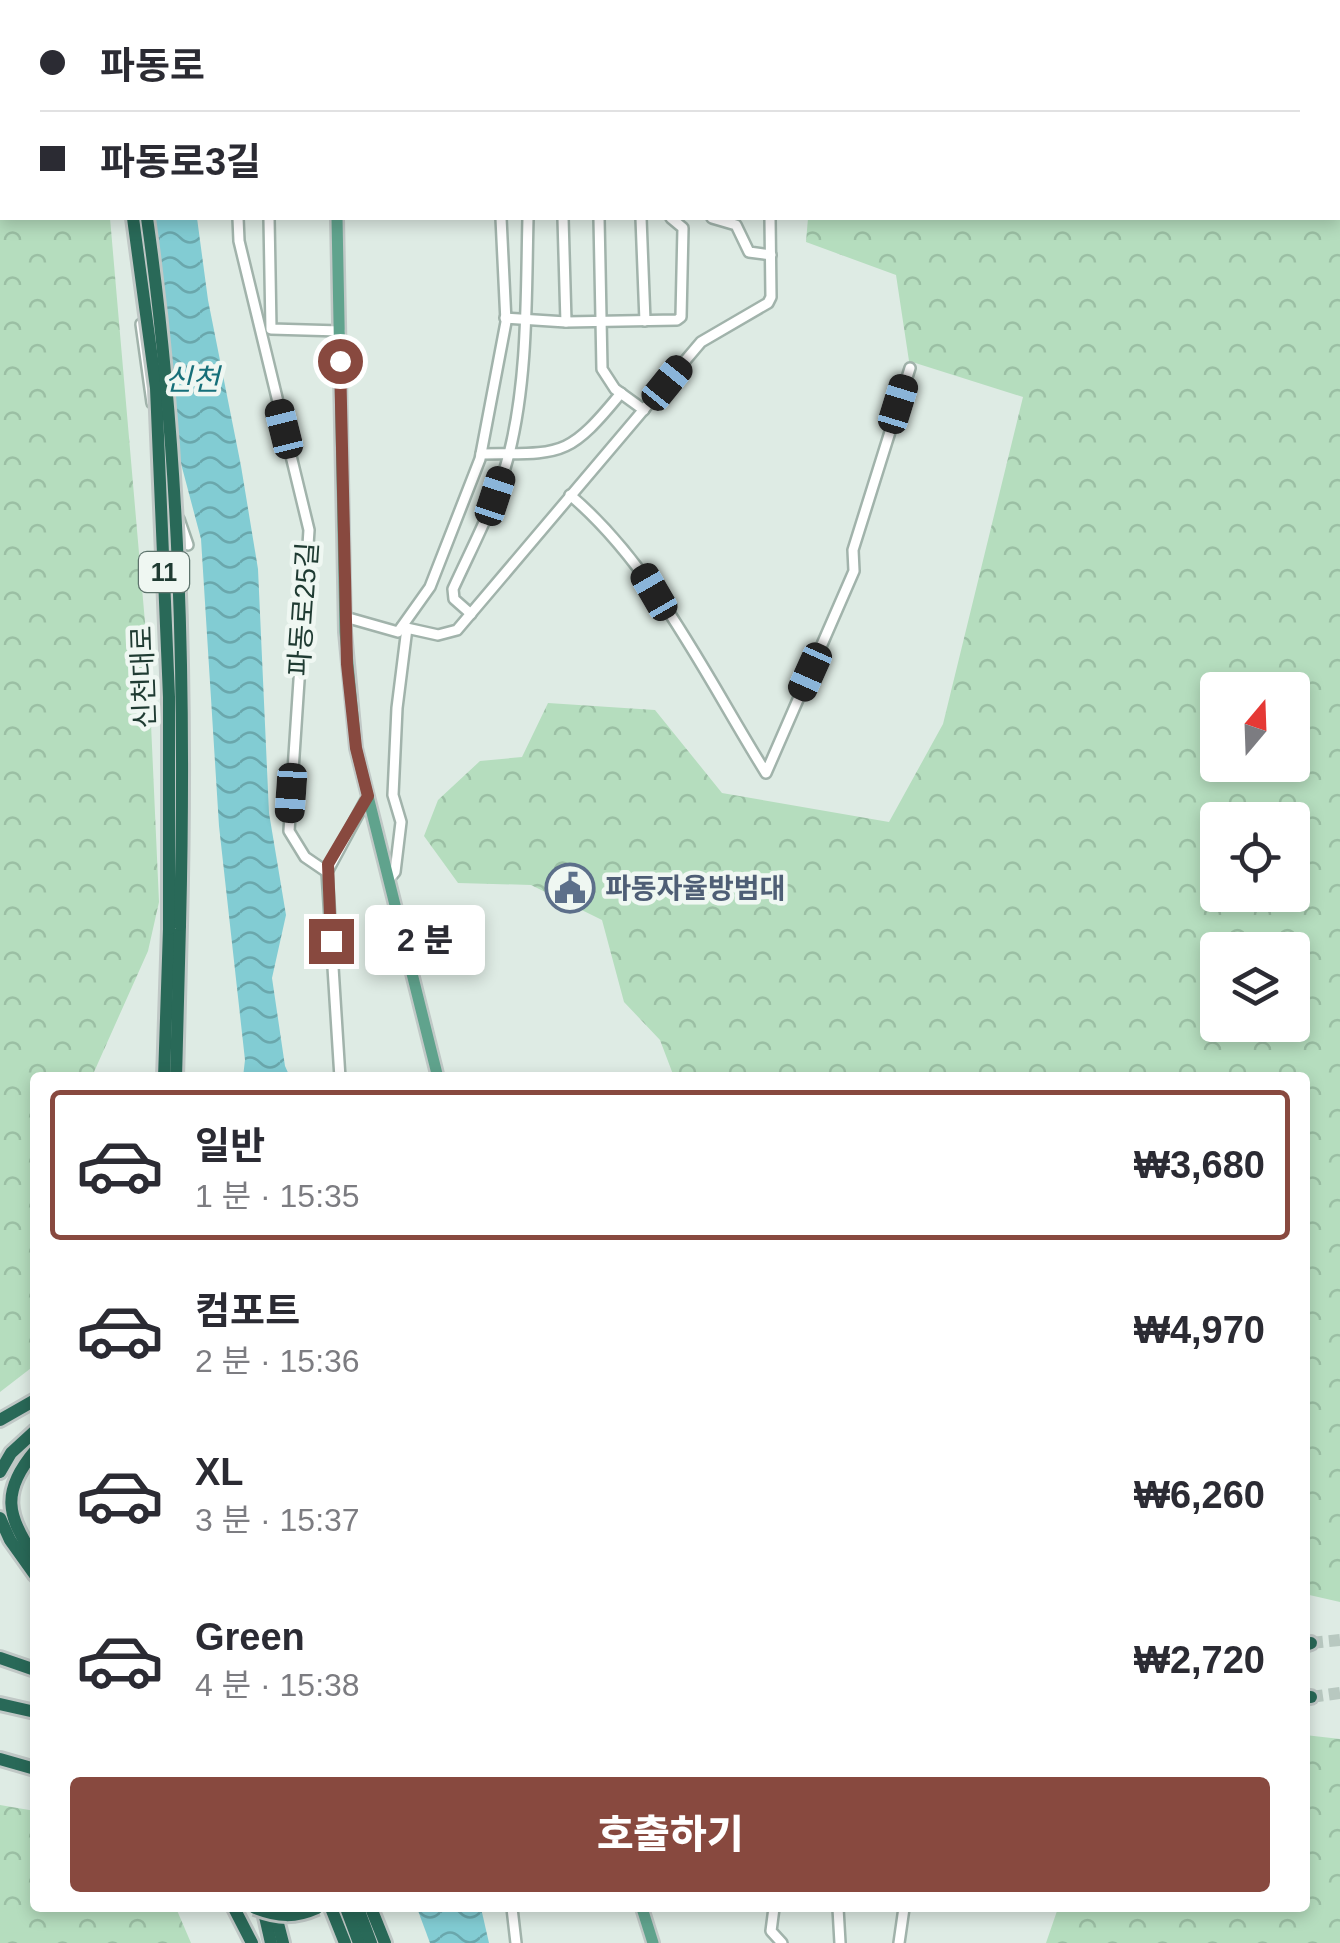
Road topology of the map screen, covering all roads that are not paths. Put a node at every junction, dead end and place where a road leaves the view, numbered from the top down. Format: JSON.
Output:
{"nodes":[{"id":1,"x":131,"y":220,"type":"edge"},
{"id":2,"x":131,"y":220,"type":"edge"},
{"id":3,"x":146,"y":220,"type":"edge"},
{"id":4,"x":238,"y":220,"type":"edge"},
{"id":5,"x":269,"y":220,"type":"edge"},
{"id":6,"x":336,"y":220,"type":"edge"},
{"id":7,"x":501,"y":220,"type":"edge"},
{"id":8,"x":528,"y":220,"type":"edge"},
{"id":9,"x":563,"y":220,"type":"edge"},
{"id":10,"x":599,"y":220,"type":"edge"},
{"id":11,"x":641,"y":220,"type":"edge"},
{"id":12,"x":673,"y":220,"type":"edge"},
{"id":13,"x":719,"y":220,"type":"edge"},
{"id":14,"x":770,"y":220,"type":"edge"},
{"id":15,"x":772,"y":255,"type":"junction"},
{"id":16,"x":506,"y":318,"type":"junction"},
{"id":17,"x":526,"y":320,"type":"junction"},
{"id":18,"x":645,"y":321,"type":"junction"},
{"id":19,"x":566,"y":322,"type":"junction"},
{"id":20,"x":602,"y":322,"type":"junction"},
{"id":21,"x":266,"y":328,"type":"junction"},
{"id":22,"x":340,"y":331,"type":"junction"},
{"id":23,"x":910,"y":368,"type":"dead end"},
{"id":24,"x":621,"y":393,"type":"junction"},
{"id":25,"x":644,"y":410,"type":"junction"},
{"id":26,"x":481,"y":454,"type":"junction"},
{"id":27,"x":509,"y":454,"type":"junction"},
{"id":28,"x":570,"y":495,"type":"junction"},
{"id":29,"x":188,"y":544,"type":"dead end"},
{"id":30,"x":470,"y":614,"type":"junction"},
{"id":31,"x":345,"y":617,"type":"junction"},
{"id":32,"x":404,"y":628,"type":"junction"},
{"id":33,"x":368,"y":796,"type":"junction"},
{"id":34,"x":326,"y":872,"type":"junction"},
{"id":35,"x":389,"y":878,"type":"junction"},
{"id":36,"x":175,"y":927,"type":"junction"},
{"id":37,"x":164,"y":1072,"type":"edge"},
{"id":38,"x":176,"y":1072,"type":"edge"},
{"id":39,"x":340,"y":1072,"type":"edge"},
{"id":40,"x":437,"y":1072,"type":"edge"},
{"id":41,"x":30,"y":1403,"type":"edge"},
{"id":42,"x":0,"y":1420,"type":"edge"},
{"id":43,"x":30,"y":1436,"type":"edge"},
{"id":44,"x":30,"y":1458,"type":"edge"},
{"id":45,"x":0,"y":1472,"type":"edge"},
{"id":46,"x":0,"y":1518,"type":"edge"},
{"id":47,"x":30,"y":1549,"type":"edge"},
{"id":48,"x":30,"y":1568,"type":"edge"},
{"id":49,"x":0,"y":1658,"type":"edge"},
{"id":50,"x":30,"y":1669,"type":"edge"},
{"id":51,"x":0,"y":1704,"type":"edge"},
{"id":52,"x":30,"y":1711,"type":"edge"},
{"id":53,"x":0,"y":1760,"type":"edge"},
{"id":54,"x":30,"y":1767,"type":"edge"},
{"id":55,"x":236,"y":1912,"type":"edge"},
{"id":56,"x":260,"y":1912,"type":"edge"},
{"id":57,"x":271,"y":1912,"type":"edge"},
{"id":58,"x":275,"y":1912,"type":"edge"},
{"id":59,"x":308,"y":1912,"type":"edge"},
{"id":60,"x":333,"y":1912,"type":"edge"},
{"id":61,"x":347,"y":1912,"type":"edge"},
{"id":62,"x":360,"y":1912,"type":"edge"},
{"id":63,"x":372,"y":1912,"type":"edge"},
{"id":64,"x":512,"y":1912,"type":"edge"},
{"id":65,"x":643,"y":1912,"type":"edge"},
{"id":66,"x":773,"y":1912,"type":"edge"},
{"id":67,"x":838,"y":1912,"type":"edge"},
{"id":68,"x":903,"y":1912,"type":"edge"},
{"id":69,"x":252,"y":1943,"type":"edge"},
{"id":70,"x":272,"y":1943,"type":"edge"},
{"id":71,"x":283,"y":1943,"type":"edge"},
{"id":72,"x":345,"y":1943,"type":"edge"},
{"id":73,"x":359,"y":1943,"type":"edge"},
{"id":74,"x":372,"y":1943,"type":"edge"},
{"id":75,"x":384,"y":1943,"type":"edge"},
{"id":76,"x":516,"y":1943,"type":"edge"},
{"id":77,"x":652,"y":1943,"type":"edge"},
{"id":78,"x":782,"y":1943,"type":"edge"},
{"id":79,"x":840,"y":1943,"type":"edge"},
{"id":80,"x":899,"y":1943,"type":"edge"}],
"edges":[{"from":1,"to":29,"type":"street"},
{"from":2,"to":36,"type":"highway","name":"신천대로","number":"11","bridge":true},
{"from":3,"to":36,"type":"highway","name":"신천대로","number":"11","bridge":true},
{"from":4,"to":21,"type":"street","name":"파동로25길"},
{"from":5,"to":21,"type":"street"},
{"from":6,"to":22,"type":"main road"},
{"from":7,"to":16,"type":"street"},
{"from":8,"to":17,"type":"street"},
{"from":9,"to":19,"type":"street"},
{"from":10,"to":20,"type":"street"},
{"from":11,"to":18,"type":"street"},
{"from":12,"to":18,"type":"street"},
{"from":13,"to":15,"type":"street"},
{"from":14,"to":15,"type":"street"},
{"from":15,"to":25,"type":"street"},
{"from":16,"to":17,"type":"street"},
{"from":16,"to":26,"type":"street"},
{"from":17,"to":19,"type":"street"},
{"from":17,"to":27,"type":"street"},
{"from":18,"to":20,"type":"street"},
{"from":19,"to":20,"type":"street"},
{"from":20,"to":24,"type":"street"},
{"from":21,"to":22,"type":"street"},
{"from":21,"to":34,"type":"street","name":"파동로25길"},
{"from":22,"to":31,"type":"main road"},
{"from":23,"to":28,"type":"street"},
{"from":24,"to":25,"type":"street"},
{"from":24,"to":27,"type":"street"},
{"from":25,"to":28,"type":"street"},
{"from":26,"to":27,"type":"street"},
{"from":26,"to":32,"type":"street"},
{"from":27,"to":30,"type":"street"},
{"from":28,"to":30,"type":"street"},
{"from":30,"to":32,"type":"street"},
{"from":31,"to":32,"type":"street"},
{"from":31,"to":33,"type":"main road"},
{"from":32,"to":35,"type":"street"},
{"from":33,"to":34,"type":"street"},
{"from":33,"to":35,"type":"main road"},
{"from":34,"to":39,"type":"street"},
{"from":35,"to":40,"type":"main road"},
{"from":36,"to":37,"type":"highway","name":"신천대로","number":"11"},
{"from":36,"to":38,"type":"highway","name":"신천대로","number":"11"},
{"from":41,"to":42,"type":"highway"},
{"from":43,"to":45,"type":"highway"},
{"from":44,"to":47,"type":"highway"},
{"from":46,"to":48,"type":"highway"},
{"from":49,"to":50,"type":"highway"},
{"from":51,"to":52,"type":"highway"},
{"from":53,"to":54,"type":"highway"},
{"from":55,"to":69,"type":"highway"},
{"from":56,"to":70,"type":"highway"},
{"from":57,"to":59,"type":"highway","bridge":true},
{"from":58,"to":71,"type":"highway"},
{"from":60,"to":72,"type":"highway"},
{"from":61,"to":73,"type":"highway"},
{"from":62,"to":74,"type":"highway"},
{"from":63,"to":75,"type":"highway"},
{"from":64,"to":76,"type":"street"},
{"from":65,"to":77,"type":"main road"},
{"from":66,"to":78,"type":"street"},
{"from":67,"to":79,"type":"street"},
{"from":68,"to":80,"type":"street"}]}
